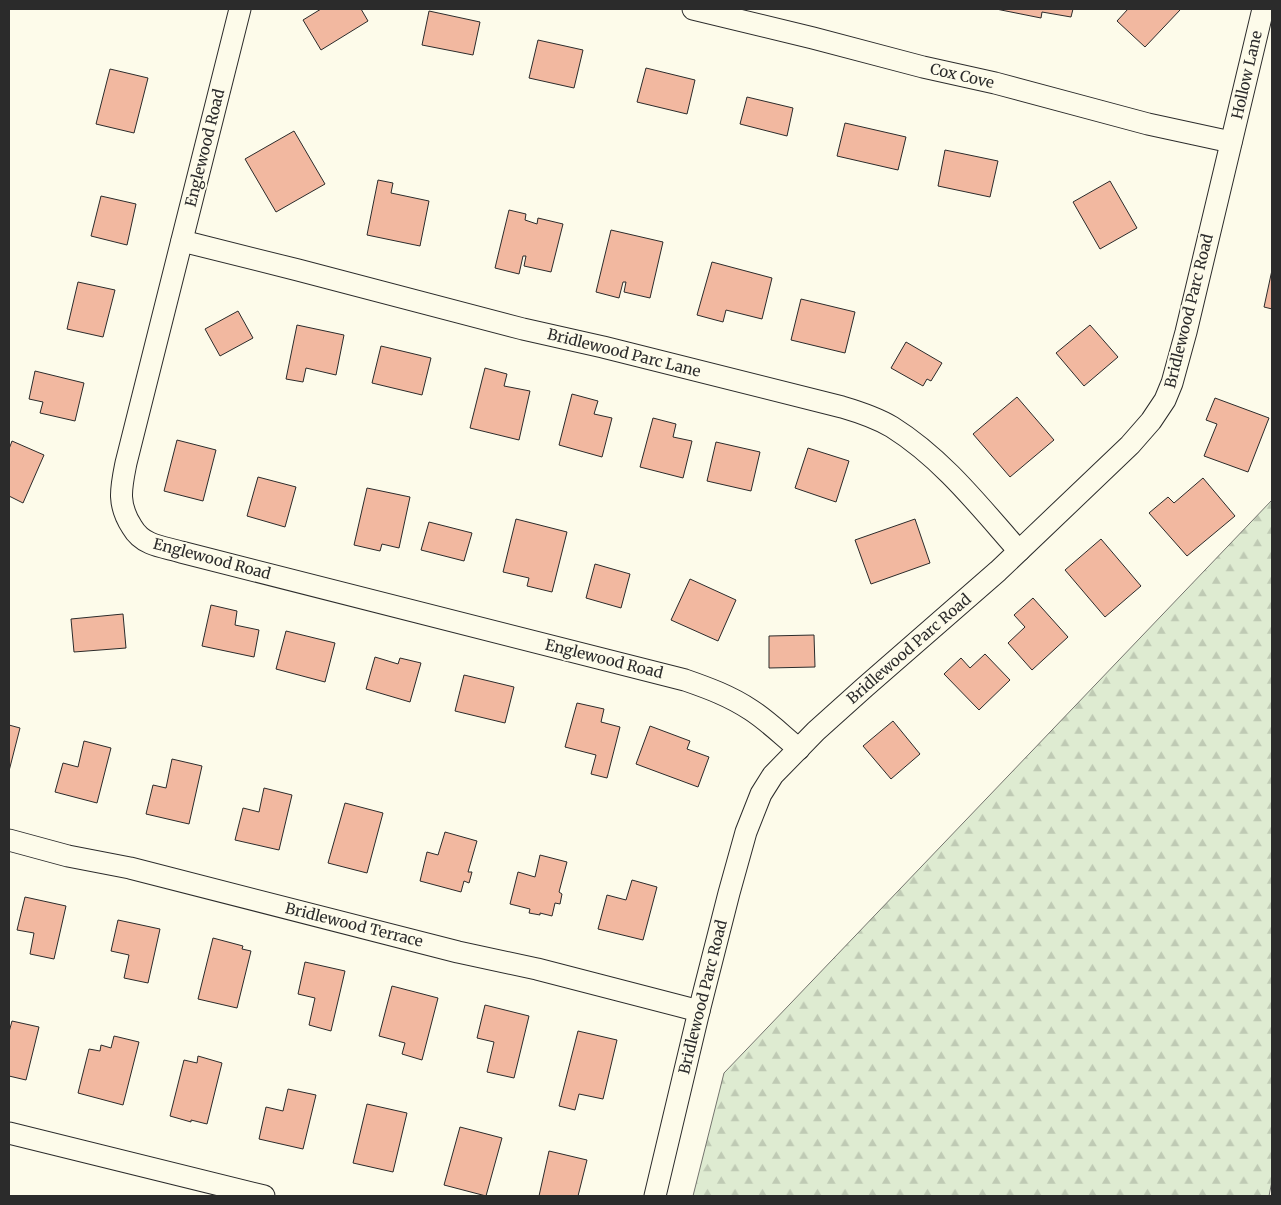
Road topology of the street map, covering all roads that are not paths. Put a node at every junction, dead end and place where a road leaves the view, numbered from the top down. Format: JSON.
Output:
{"nodes":[{"id":1,"x":240,"y":9,"type":"edge"},
{"id":2,"x":693,"y":9,"type":"edge"},
{"id":3,"x":1262,"y":9,"type":"edge"},
{"id":4,"x":1231,"y":142,"type":"junction"},
{"id":5,"x":182,"y":242,"type":"junction"},
{"id":6,"x":1018,"y":551,"type":"junction"},
{"id":7,"x":799,"y":749,"type":"junction"},
{"id":8,"x":9,"y":840,"type":"edge"},
{"id":9,"x":699,"y":1011,"type":"junction"},
{"id":10,"x":9,"y":1134,"type":"edge"},
{"id":11,"x":264,"y":1196,"type":"edge"},
{"id":12,"x":655,"y":1196,"type":"edge"}],
"edges":[{"from":1,"to":5,"type":"street","name":"Englewood Road"},
{"from":2,"to":4,"type":"street","name":"Cox Cove"},
{"from":3,"to":4,"type":"street","name":"Hollow Lane"},
{"from":4,"to":6,"type":"street","name":"Bridlewood Parc Road"},
{"from":5,"to":6,"type":"street","name":"Bridlewood Parc Lane"},
{"from":5,"to":7,"type":"street","name":"Englewood Road"},
{"from":6,"to":7,"type":"street","name":"Bridlewood Parc Road"},
{"from":7,"to":9,"type":"street","name":"Bridlewood Parc Road"},
{"from":8,"to":9,"type":"street","name":"Bridlewood Terrace"},
{"from":9,"to":12,"type":"street","name":"Bridlewood Parc Road"},
{"from":10,"to":11,"type":"street"}]}
